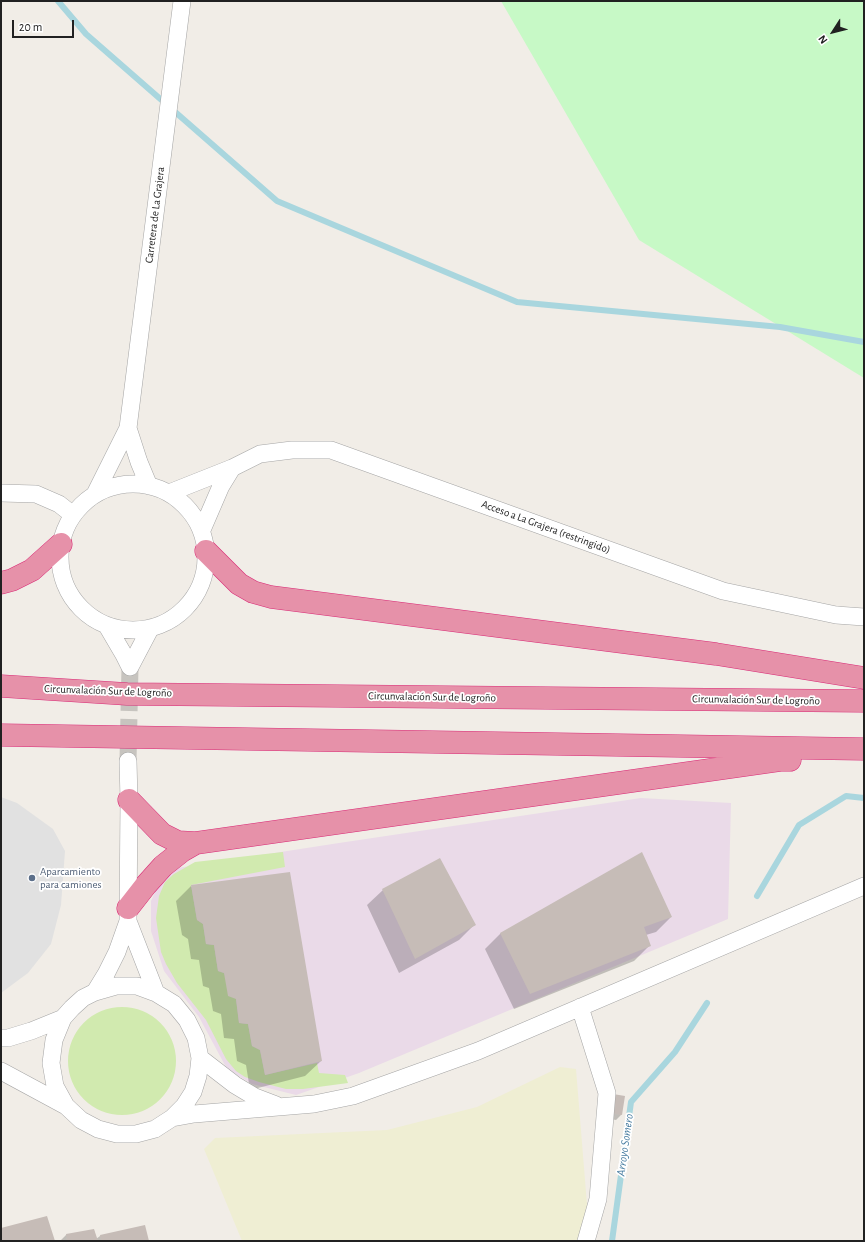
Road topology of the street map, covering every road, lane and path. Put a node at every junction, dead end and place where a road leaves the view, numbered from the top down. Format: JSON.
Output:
{"nodes":[{"id":1,"x":182,"y":1,"type":"edge"},
{"id":2,"x":128,"y":428,"type":"junction"},
{"id":3,"x":232,"y":468,"type":"junction"},
{"id":4,"x":149,"y":486,"type":"junction"},
{"id":5,"x":1,"y":493,"type":"edge"},
{"id":6,"x":169,"y":493,"type":"junction"},
{"id":7,"x":95,"y":494,"type":"junction"},
{"id":8,"x":73,"y":515,"type":"junction"},
{"id":9,"x":204,"y":540,"type":"junction"},
{"id":10,"x":61,"y":544,"type":"junction"},
{"id":11,"x":1,"y":583,"type":"edge"},
{"id":12,"x":864,"y":617,"type":"edge"},
{"id":13,"x":107,"y":626,"type":"junction"},
{"id":14,"x":150,"y":629,"type":"junction"},
{"id":15,"x":864,"y":678,"type":"edge"},
{"id":16,"x":1,"y":686,"type":"edge"},
{"id":17,"x":864,"y":701,"type":"edge"},
{"id":18,"x":1,"y":735,"type":"edge"},
{"id":19,"x":864,"y":749,"type":"edge"},
{"id":20,"x":864,"y":758,"type":"edge"},
{"id":21,"x":128,"y":761,"type":"tunnel mouth"},
{"id":22,"x":129,"y":800,"type":"junction"},
{"id":23,"x":196,"y":843,"type":"junction"},
{"id":24,"x":864,"y":886,"type":"edge"},
{"id":25,"x":128,"y":915,"type":"junction"},
{"id":26,"x":95,"y":992,"type":"junction"},
{"id":27,"x":156,"y":993,"type":"junction"},
{"id":28,"x":580,"y":1007,"type":"junction"},
{"id":29,"x":63,"y":1018,"type":"junction"},
{"id":30,"x":1,"y":1038,"type":"edge"},
{"id":31,"x":200,"y":1058,"type":"junction"},
{"id":32,"x":1,"y":1071,"type":"edge"},
{"id":33,"x":66,"y":1106,"type":"junction"},
{"id":34,"x":280,"y":1106,"type":"junction"},
{"id":35,"x":172,"y":1118,"type":"junction"},
{"id":36,"x":586,"y":1241,"type":"edge"}],
"edges":[{"from":1,"to":2,"type":"street","name":"Carretera de La Grajera"},
{"from":2,"to":4,"type":"street","name":"Carretera de La Grajera"},
{"from":2,"to":7,"type":"street","name":"Carretera de La Grajera"},
{"from":3,"to":6,"type":"street","name":"Acceso a La Grajera (restringido)"},
{"from":3,"to":9,"type":"street"},
{"from":3,"to":12,"type":"street","name":"Acceso a La Grajera (restringido)"},
{"from":4,"to":6,"type":"street"},
{"from":4,"to":7,"type":"street"},
{"from":5,"to":8,"type":"street"},
{"from":6,"to":9,"type":"street"},
{"from":7,"to":8,"type":"street"},
{"from":8,"to":10,"type":"street"},
{"from":9,"to":14,"type":"street"},
{"from":9,"to":15,"type":"highway"},
{"from":10,"to":11,"type":"highway"},
{"from":10,"to":13,"type":"street"},
{"from":13,"to":14,"type":"street"},
{"from":13,"to":14,"type":"street"},
{"from":16,"to":17,"type":"highway","name":"Circunvalación Sur de Logroño"},
{"from":18,"to":19,"type":"highway"},
{"from":20,"to":23,"type":"highway"},
{"from":21,"to":22,"type":"street"},
{"from":22,"to":23,"type":"highway"},
{"from":22,"to":25,"type":"street"},
{"from":23,"to":25,"type":"highway"},
{"from":24,"to":28,"type":"street"},
{"from":25,"to":26,"type":"street"},
{"from":25,"to":27,"type":"street"},
{"from":26,"to":27,"type":"street"},
{"from":26,"to":29,"type":"street"},
{"from":27,"to":31,"type":"street"},
{"from":28,"to":34,"type":"street"},
{"from":28,"to":36,"type":"street"},
{"from":29,"to":30,"type":"street"},
{"from":29,"to":33,"type":"street"},
{"from":31,"to":34,"type":"street"},
{"from":31,"to":35,"type":"street"},
{"from":32,"to":33,"type":"street"},
{"from":33,"to":35,"type":"street"},
{"from":34,"to":35,"type":"street"}]}
